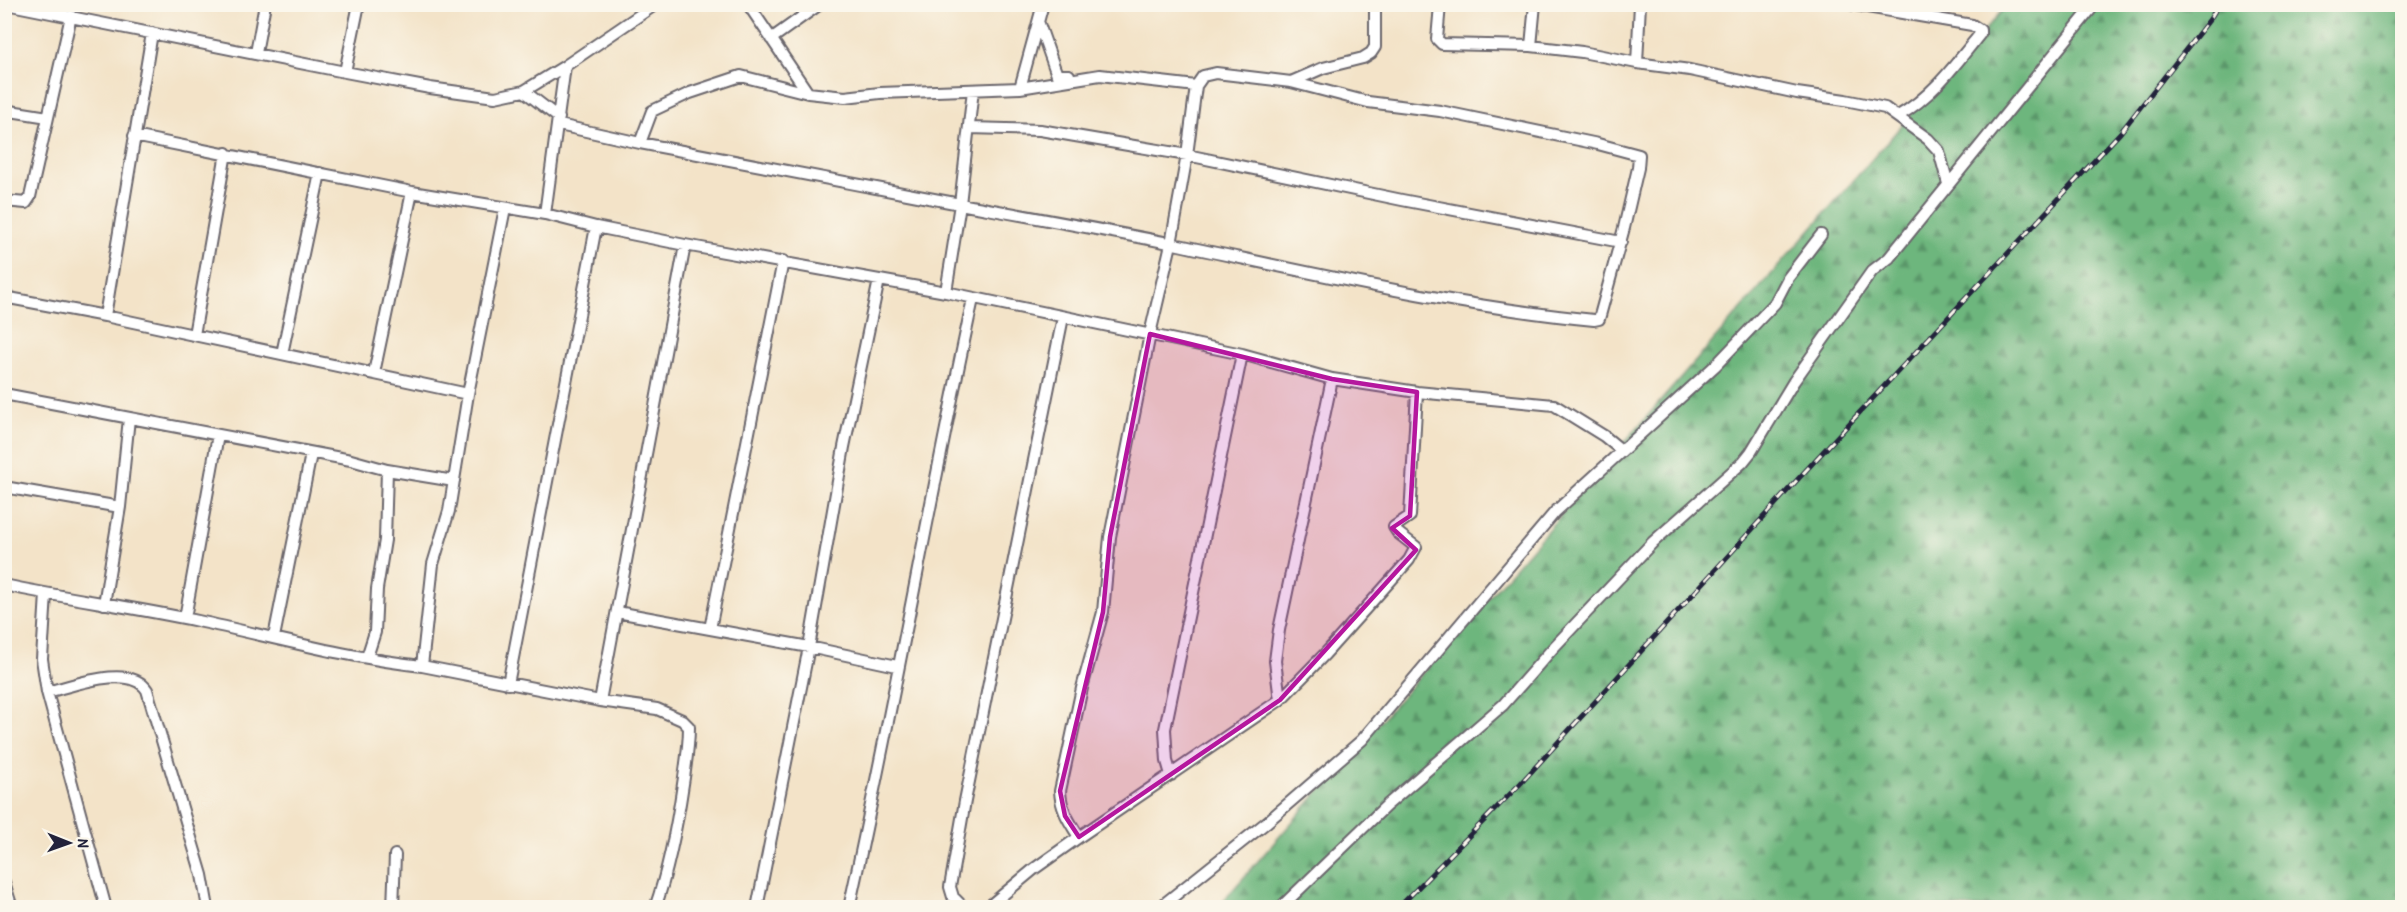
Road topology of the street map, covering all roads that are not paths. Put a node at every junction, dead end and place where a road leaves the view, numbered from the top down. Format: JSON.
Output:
{"nodes":[{"id":1,"x":6,"y":4,"type":"edge"},
{"id":2,"x":265,"y":4,"type":"edge"},
{"id":3,"x":360,"y":4,"type":"edge"},
{"id":4,"x":656,"y":4,"type":"edge"},
{"id":5,"x":748,"y":4,"type":"edge"},
{"id":6,"x":820,"y":4,"type":"edge"},
{"id":7,"x":1043,"y":4,"type":"edge"},
{"id":8,"x":1375,"y":4,"type":"edge"},
{"id":9,"x":1425,"y":4,"type":"edge"},
{"id":10,"x":1535,"y":4,"type":"edge"},
{"id":11,"x":1640,"y":4,"type":"edge"},
{"id":12,"x":1850,"y":4,"type":"edge"},
{"id":13,"x":2095,"y":4,"type":"edge"},
{"id":14,"x":1440,"y":5,"type":"edge"},
{"id":15,"x":71,"y":16,"type":"junction"},
{"id":16,"x":1039,"y":24,"type":"junction"},
{"id":17,"x":152,"y":33,"type":"junction"},
{"id":18,"x":771,"y":39,"type":"junction"},
{"id":19,"x":1531,"y":46,"type":"junction"},
{"id":20,"x":256,"y":53,"type":"junction"},
{"id":21,"x":1637,"y":63,"type":"junction"},
{"id":22,"x":565,"y":66,"type":"junction"},
{"id":23,"x":791,"y":70,"type":"junction"},
{"id":24,"x":345,"y":72,"type":"junction"},
{"id":25,"x":1100,"y":75,"type":"junction"},
{"id":26,"x":1291,"y":82,"type":"junction"},
{"id":27,"x":778,"y":86,"type":"junction"},
{"id":28,"x":1196,"y":86,"type":"junction"},
{"id":29,"x":1020,"y":88,"type":"junction"},
{"id":30,"x":974,"y":90,"type":"junction"},
{"id":31,"x":524,"y":91,"type":"junction"},
{"id":32,"x":808,"y":93,"type":"junction"},
{"id":33,"x":4,"y":110,"type":"edge"},
{"id":34,"x":1898,"y":116,"type":"junction"},
{"id":35,"x":48,"y":117,"type":"junction"},
{"id":36,"x":559,"y":122,"type":"junction"},
{"id":37,"x":969,"y":128,"type":"junction"},
{"id":38,"x":134,"y":136,"type":"junction"},
{"id":39,"x":640,"y":143,"type":"junction"},
{"id":40,"x":226,"y":153,"type":"junction"},
{"id":41,"x":1187,"y":155,"type":"junction"},
{"id":42,"x":320,"y":173,"type":"junction"},
{"id":43,"x":1948,"y":184,"type":"junction"},
{"id":44,"x":412,"y":192,"type":"junction"},
{"id":45,"x":4,"y":201,"type":"edge"},
{"id":46,"x":960,"y":204,"type":"junction"},
{"id":47,"x":505,"y":208,"type":"junction"},
{"id":48,"x":545,"y":214,"type":"junction"},
{"id":49,"x":596,"y":228,"type":"junction"},
{"id":50,"x":1821,"y":236,"type":"dead end"},
{"id":51,"x":1621,"y":242,"type":"junction"},
{"id":52,"x":1171,"y":244,"type":"junction"},
{"id":53,"x":685,"y":245,"type":"junction"},
{"id":54,"x":783,"y":261,"type":"junction"},
{"id":55,"x":879,"y":280,"type":"junction"},
{"id":56,"x":946,"y":292,"type":"junction"},
{"id":57,"x":4,"y":297,"type":"edge"},
{"id":58,"x":973,"y":299,"type":"junction"},
{"id":59,"x":105,"y":316,"type":"junction"},
{"id":60,"x":1063,"y":317,"type":"junction"},
{"id":61,"x":1150,"y":334,"type":"junction"},
{"id":62,"x":194,"y":335,"type":"junction"},
{"id":63,"x":282,"y":354,"type":"junction"},
{"id":64,"x":1242,"y":354,"type":"junction"},
{"id":65,"x":374,"y":373,"type":"junction"},
{"id":66,"x":1332,"y":379,"type":"junction"},
{"id":67,"x":1417,"y":392,"type":"junction"},
{"id":68,"x":4,"y":394,"type":"edge"},
{"id":69,"x":468,"y":394,"type":"junction"},
{"id":70,"x":129,"y":418,"type":"junction"},
{"id":71,"x":218,"y":435,"type":"junction"},
{"id":72,"x":1621,"y":450,"type":"junction"},
{"id":73,"x":311,"y":454,"type":"junction"},
{"id":74,"x":387,"y":470,"type":"junction"},
{"id":75,"x":454,"y":481,"type":"junction"},
{"id":76,"x":4,"y":487,"type":"edge"},
{"id":77,"x":120,"y":507,"type":"junction"},
{"id":78,"x":4,"y":585,"type":"edge"},
{"id":79,"x":46,"y":594,"type":"junction"},
{"id":80,"x":104,"y":604,"type":"junction"},
{"id":81,"x":617,"y":612,"type":"junction"},
{"id":82,"x":185,"y":618,"type":"junction"},
{"id":83,"x":710,"y":629,"type":"junction"},
{"id":84,"x":274,"y":637,"type":"junction"},
{"id":85,"x":809,"y":647,"type":"junction"},
{"id":86,"x":367,"y":657,"type":"junction"},
{"id":87,"x":422,"y":666,"type":"junction"},
{"id":88,"x":897,"y":666,"type":"junction"},
{"id":89,"x":508,"y":684,"type":"junction"},
{"id":90,"x":47,"y":692,"type":"junction"},
{"id":91,"x":1280,"y":700,"type":"junction"},
{"id":92,"x":600,"y":701,"type":"junction"},
{"id":93,"x":1171,"y":775,"type":"junction"},
{"id":94,"x":1079,"y":837,"type":"junction"},
{"id":95,"x":395,"y":855,"type":"dead end"},
{"id":96,"x":4,"y":882,"type":"edge"},
{"id":97,"x":12,"y":908,"type":"edge"},
{"id":98,"x":106,"y":908,"type":"edge"},
{"id":99,"x":208,"y":908,"type":"edge"},
{"id":100,"x":393,"y":908,"type":"edge"},
{"id":101,"x":655,"y":908,"type":"edge"},
{"id":102,"x":757,"y":908,"type":"edge"},
{"id":103,"x":849,"y":908,"type":"edge"},
{"id":104,"x":964,"y":908,"type":"edge"},
{"id":105,"x":987,"y":908,"type":"edge"},
{"id":106,"x":1159,"y":908,"type":"edge"},
{"id":107,"x":1280,"y":908,"type":"edge"}],
"edges":[{"from":1,"to":15,"type":"street"},
{"from":2,"to":20,"type":"street"},
{"from":3,"to":24,"type":"street"},
{"from":4,"to":22,"type":"street"},
{"from":5,"to":18,"type":"street"},
{"from":6,"to":18,"type":"street"},
{"from":7,"to":16,"type":"street"},
{"from":8,"to":26,"type":"street"},
{"from":9,"to":14,"type":"street"},
{"from":10,"to":19,"type":"street"},
{"from":11,"to":21,"type":"street"},
{"from":12,"to":34,"type":"street"},
{"from":13,"to":43,"type":"street"},
{"from":14,"to":19,"type":"street"},
{"from":15,"to":17,"type":"street"},
{"from":15,"to":35,"type":"street"},
{"from":16,"to":25,"type":"street"},
{"from":16,"to":29,"type":"street"},
{"from":17,"to":20,"type":"street"},
{"from":17,"to":38,"type":"street"},
{"from":18,"to":23,"type":"street"},
{"from":19,"to":21,"type":"street"},
{"from":20,"to":24,"type":"street"},
{"from":21,"to":34,"type":"street"},
{"from":22,"to":31,"type":"street"},
{"from":22,"to":36,"type":"street"},
{"from":23,"to":27,"type":"street"},
{"from":23,"to":32,"type":"street"},
{"from":24,"to":31,"type":"street"},
{"from":25,"to":28,"type":"street"},
{"from":25,"to":29,"type":"street"},
{"from":26,"to":28,"type":"street"},
{"from":26,"to":51,"type":"street"},
{"from":27,"to":32,"type":"street"},
{"from":27,"to":39,"type":"street"},
{"from":28,"to":41,"type":"street"},
{"from":29,"to":30,"type":"street"},
{"from":30,"to":32,"type":"street"},
{"from":30,"to":37,"type":"street"},
{"from":31,"to":36,"type":"street"},
{"from":33,"to":35,"type":"street"},
{"from":34,"to":43,"type":"street"},
{"from":35,"to":45,"type":"street"},
{"from":36,"to":39,"type":"street"},
{"from":36,"to":48,"type":"street"},
{"from":37,"to":41,"type":"street"},
{"from":37,"to":46,"type":"street"},
{"from":38,"to":40,"type":"street"},
{"from":38,"to":59,"type":"street"},
{"from":39,"to":46,"type":"street"},
{"from":40,"to":42,"type":"street"},
{"from":40,"to":62,"type":"street"},
{"from":41,"to":51,"type":"street"},
{"from":41,"to":52,"type":"street"},
{"from":42,"to":44,"type":"street"},
{"from":42,"to":63,"type":"street"},
{"from":43,"to":107,"type":"street"},
{"from":44,"to":47,"type":"street"},
{"from":44,"to":65,"type":"street"},
{"from":46,"to":52,"type":"street"},
{"from":46,"to":56,"type":"street"},
{"from":47,"to":48,"type":"street"},
{"from":47,"to":69,"type":"street"},
{"from":48,"to":49,"type":"street"},
{"from":49,"to":53,"type":"street"},
{"from":49,"to":89,"type":"street"},
{"from":50,"to":72,"type":"street"},
{"from":51,"to":52,"type":"street"},
{"from":52,"to":61,"type":"street"},
{"from":53,"to":54,"type":"street"},
{"from":53,"to":81,"type":"street"},
{"from":54,"to":55,"type":"street"},
{"from":54,"to":83,"type":"street"},
{"from":55,"to":56,"type":"street"},
{"from":55,"to":85,"type":"street"},
{"from":56,"to":58,"type":"street"},
{"from":57,"to":59,"type":"street"},
{"from":58,"to":60,"type":"street"},
{"from":58,"to":88,"type":"street"},
{"from":59,"to":62,"type":"street"},
{"from":60,"to":61,"type":"street"},
{"from":60,"to":104,"type":"street"},
{"from":61,"to":64,"type":"street"},
{"from":61,"to":94,"type":"street"},
{"from":62,"to":63,"type":"street"},
{"from":63,"to":65,"type":"street"},
{"from":64,"to":66,"type":"street"},
{"from":64,"to":93,"type":"street"},
{"from":65,"to":69,"type":"street"},
{"from":66,"to":67,"type":"street"},
{"from":66,"to":91,"type":"street"},
{"from":67,"to":72,"type":"street"},
{"from":67,"to":91,"type":"street"},
{"from":68,"to":70,"type":"street"},
{"from":69,"to":75,"type":"street"},
{"from":70,"to":71,"type":"street"},
{"from":70,"to":77,"type":"street"},
{"from":71,"to":73,"type":"street"},
{"from":71,"to":82,"type":"street"},
{"from":72,"to":106,"type":"street"},
{"from":73,"to":74,"type":"street"},
{"from":73,"to":84,"type":"street"},
{"from":74,"to":75,"type":"street"},
{"from":74,"to":86,"type":"street"},
{"from":75,"to":87,"type":"street"},
{"from":76,"to":77,"type":"street"},
{"from":77,"to":80,"type":"street"},
{"from":78,"to":79,"type":"street"},
{"from":79,"to":80,"type":"street"},
{"from":79,"to":90,"type":"street"},
{"from":80,"to":82,"type":"street"},
{"from":81,"to":83,"type":"street"},
{"from":81,"to":92,"type":"street"},
{"from":82,"to":84,"type":"street"},
{"from":83,"to":85,"type":"street"},
{"from":84,"to":86,"type":"street"},
{"from":85,"to":88,"type":"street"},
{"from":85,"to":102,"type":"street"},
{"from":86,"to":87,"type":"street"},
{"from":87,"to":89,"type":"street"},
{"from":88,"to":103,"type":"street"},
{"from":89,"to":92,"type":"street"},
{"from":90,"to":98,"type":"street"},
{"from":90,"to":99,"type":"street"},
{"from":91,"to":93,"type":"street"},
{"from":92,"to":101,"type":"street"},
{"from":93,"to":94,"type":"street"},
{"from":94,"to":105,"type":"street"},
{"from":95,"to":100,"type":"street"},
{"from":96,"to":97,"type":"street"}]}
